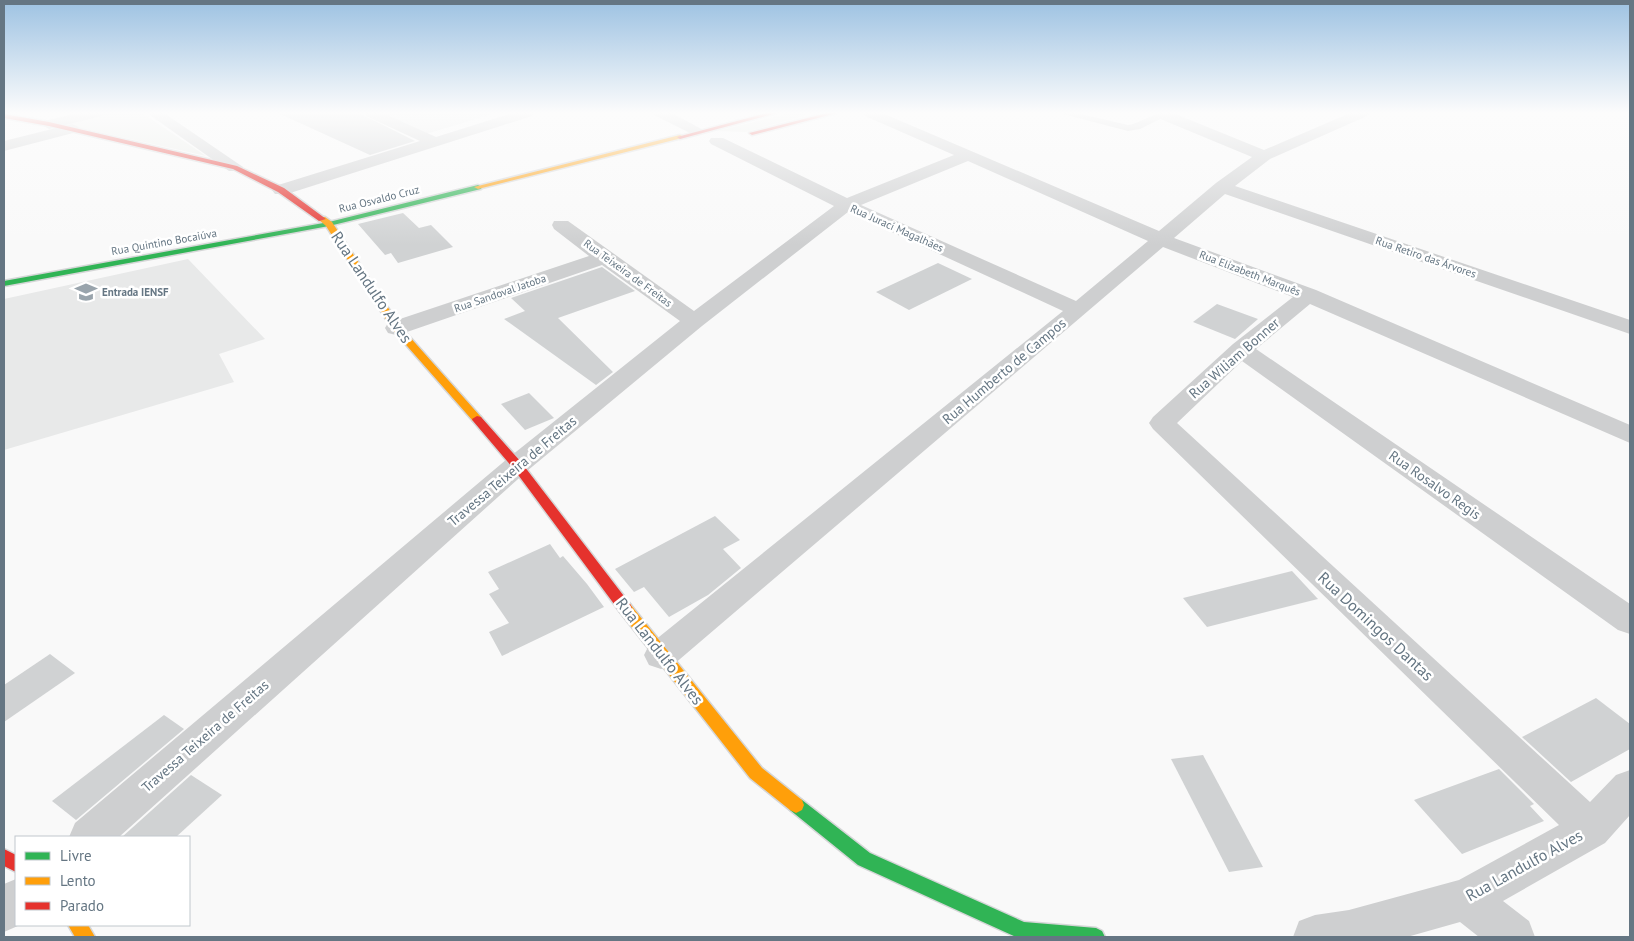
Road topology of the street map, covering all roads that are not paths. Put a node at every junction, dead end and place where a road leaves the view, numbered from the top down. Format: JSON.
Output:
{"nodes":[{"id":1,"x":189,"y":157,"type":"edge"},
{"id":2,"x":219,"y":157,"type":"edge"},
{"id":3,"x":387,"y":157,"type":"edge"},
{"id":4,"x":618,"y":157,"type":"edge"},
{"id":5,"x":755,"y":157,"type":"edge"},
{"id":6,"x":965,"y":157,"type":"edge"},
{"id":7,"x":969,"y":157,"type":"edge"},
{"id":8,"x":1263,"y":157,"type":"edge"},
{"id":9,"x":235,"y":168,"type":"junction"},
{"id":10,"x":1222,"y":188,"type":"junction"},
{"id":11,"x":281,"y":190,"type":"junction"},
{"id":12,"x":846,"y":205,"type":"junction"},
{"id":13,"x":329,"y":224,"type":"junction"},
{"id":14,"x":562,"y":225,"type":"dead end"},
{"id":15,"x":1160,"y":239,"type":"junction"},
{"id":16,"x":604,"y":258,"type":"junction"},
{"id":17,"x":4,"y":284,"type":"edge"},
{"id":18,"x":1308,"y":295,"type":"junction"},
{"id":19,"x":1078,"y":310,"type":"junction"},
{"id":20,"x":694,"y":321,"type":"junction"},
{"id":21,"x":1630,"y":327,"type":"edge"},
{"id":22,"x":396,"y":328,"type":"junction"},
{"id":23,"x":1241,"y":349,"type":"junction"},
{"id":24,"x":1162,"y":423,"type":"joint"},
{"id":25,"x":1630,"y":434,"type":"edge"},
{"id":26,"x":517,"y":465,"type":"junction"},
{"id":27,"x":1630,"y":621,"type":"edge"},
{"id":28,"x":661,"y":655,"type":"junction"},
{"id":29,"x":1630,"y":788,"type":"edge"},
{"id":30,"x":1591,"y":829,"type":"junction"},
{"id":31,"x":90,"y":836,"type":"edge"},
{"id":32,"x":4,"y":857,"type":"edge"},
{"id":33,"x":15,"y":863,"type":"edge"},
{"id":34,"x":1466,"y":899,"type":"junction"},
{"id":35,"x":15,"y":901,"type":"edge"},
{"id":36,"x":4,"y":910,"type":"edge"},
{"id":37,"x":77,"y":926,"type":"edge"},
{"id":38,"x":1023,"y":934,"type":"edge"},
{"id":39,"x":86,"y":937,"type":"edge"},
{"id":40,"x":1096,"y":937,"type":"edge"},
{"id":41,"x":1315,"y":937,"type":"edge"},
{"id":42,"x":1513,"y":937,"type":"edge"}],
"edges":[{"from":1,"to":9,"type":"street"},
{"from":2,"to":9,"type":"street"},
{"from":3,"to":11,"type":"street"},
{"from":4,"to":13,"type":"street","name":"Rua Osvaldo Cruz"},
{"from":5,"to":12,"type":"street","name":"Rua Juraci Magalhães"},
{"from":6,"to":12,"type":"street","name":"Travessa Teixeira de Freitas"},
{"from":7,"to":15,"type":"street","name":"Rua Elizabeth Marquês"},
{"from":8,"to":10,"type":"street","name":"Rua Humberto de Campos"},
{"from":9,"to":11,"type":"street"},
{"from":10,"to":15,"type":"street","name":"Rua Humberto de Campos"},
{"from":10,"to":21,"type":"street","name":"Rua Retiro das Árvores"},
{"from":11,"to":13,"type":"street"},
{"from":12,"to":19,"type":"street","name":"Rua Juraci Magalhães"},
{"from":12,"to":20,"type":"street","name":"Travessa Teixeira de Freitas"},
{"from":13,"to":17,"type":"street","name":"Rua Quintino Bocaiúva"},
{"from":13,"to":22,"type":"street","name":"Rua Landulfo Alves"},
{"from":14,"to":16,"type":"street","name":"Rua Teixeira de Freitas"},
{"from":15,"to":18,"type":"street","name":"Rua Elizabeth Marquês"},
{"from":15,"to":19,"type":"street","name":"Rua Humberto de Campos"},
{"from":16,"to":20,"type":"street","name":"Rua Teixeira de Freitas"},
{"from":16,"to":22,"type":"street","name":"Rua Sandoval Jatoba"},
{"from":18,"to":23,"type":"street","name":"Rua Wiliam Bonner"},
{"from":18,"to":25,"type":"street","name":"Rua Elizabeth Marquês"},
{"from":19,"to":28,"type":"street","name":"Rua Humberto de Campos"},
{"from":20,"to":26,"type":"street","name":"Travessa Teixeira de Freitas"},
{"from":22,"to":26,"type":"street","name":"Rua Landulfo Alves"},
{"from":23,"to":24,"type":"street","name":"Rua Wiliam Bonner"},
{"from":23,"to":27,"type":"street","name":"Rua Rosalvo Regis"},
{"from":24,"to":30,"type":"street","name":"Rua Domingos Dantas"},
{"from":26,"to":28,"type":"street","name":"Rua Landulfo Alves"},
{"from":26,"to":31,"type":"street","name":"Travessa Teixeira de Freitas"},
{"from":28,"to":38,"type":"street","name":"Rua Landulfo Alves"},
{"from":29,"to":30,"type":"street","name":"Rua Landulfo Alves"},
{"from":30,"to":34,"type":"street","name":"Rua Landulfo Alves"},
{"from":32,"to":33,"type":"street"},
{"from":34,"to":41,"type":"street","name":"Rua Landulfo Alves"},
{"from":34,"to":42,"type":"street"},
{"from":35,"to":36,"type":"street"},
{"from":37,"to":39,"type":"street"},
{"from":38,"to":40,"type":"street","name":"Rua Landulfo Alves"}]}
